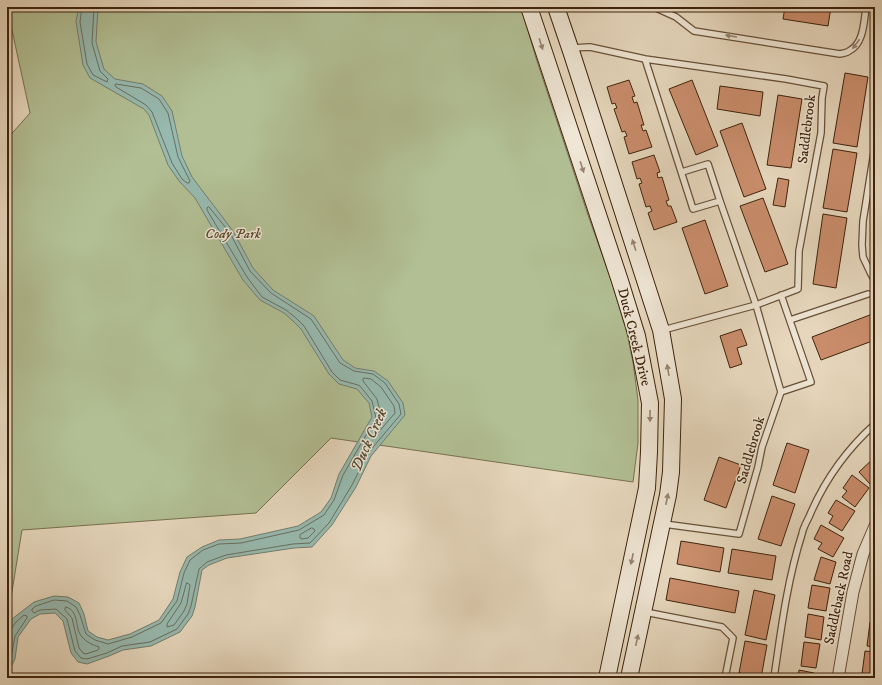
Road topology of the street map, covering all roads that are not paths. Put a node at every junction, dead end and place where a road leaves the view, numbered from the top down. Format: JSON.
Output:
{"nodes":[{"id":1,"x":529,"y":7,"type":"edge"},
{"id":2,"x":556,"y":7,"type":"edge"},
{"id":3,"x":654,"y":7,"type":"edge"},
{"id":4,"x":866,"y":7,"type":"edge"},
{"id":5,"x":570,"y":48,"type":"junction"},
{"id":6,"x":645,"y":59,"type":"junction"},
{"id":7,"x":875,"y":146,"type":"edge"},
{"id":8,"x":682,"y":172,"type":"junction"},
{"id":9,"x":720,"y":201,"type":"junction"},
{"id":10,"x":875,"y":281,"type":"edge"},
{"id":11,"x":868,"y":294,"type":"dead end"},
{"id":12,"x":781,"y":295,"type":"junction"},
{"id":13,"x":756,"y":305,"type":"junction"},
{"id":14,"x":790,"y":320,"type":"junction"},
{"id":15,"x":661,"y":330,"type":"junction"},
{"id":16,"x":637,"y":336,"type":"junction"},
{"id":17,"x":781,"y":392,"type":"junction"},
{"id":18,"x":875,"y":424,"type":"edge"},
{"id":19,"x":640,"y":521,"type":"junction"},
{"id":20,"x":662,"y":524,"type":"junction"},
{"id":21,"x":875,"y":526,"type":"edge"},
{"id":22,"x":643,"y":612,"type":"junction"},
{"id":23,"x":607,"y":678,"type":"edge"},
{"id":24,"x":629,"y":678,"type":"edge"},
{"id":25,"x":725,"y":678,"type":"edge"},
{"id":26,"x":774,"y":678,"type":"edge"},
{"id":27,"x":838,"y":678,"type":"edge"}],
"edges":[{"from":1,"to":16,"type":"main road","name":"Duck Creek Drive","one_way":true},
{"from":2,"to":5,"type":"main road","name":"Duck Creek Drive"},
{"from":4,"to":3,"type":"lane","one_way":true},
{"from":5,"to":6,"type":"lane","name":"Saddlebrook"},
{"from":15,"to":5,"type":"main road","name":"Duck Creek Drive","one_way":true},
{"from":6,"to":8,"type":"lane"},
{"from":6,"to":12,"type":"lane","name":"Saddlebrook"},
{"from":7,"to":10,"type":"lane"},
{"from":8,"to":9,"type":"lane"},
{"from":8,"to":9,"type":"lane"},
{"from":9,"to":13,"type":"lane"},
{"from":11,"to":14,"type":"lane"},
{"from":12,"to":13,"type":"lane","name":"Saddlebrook"},
{"from":12,"to":14,"type":"lane"},
{"from":13,"to":15,"type":"lane","name":"Saddlebrook"},
{"from":13,"to":17,"type":"lane"},
{"from":14,"to":17,"type":"lane"},
{"from":15,"to":16,"type":"main road"},
{"from":20,"to":15,"type":"main road","name":"Duck Creek Drive","one_way":true},
{"from":16,"to":19,"type":"main road","name":"Duck Creek Drive","one_way":true},
{"from":17,"to":20,"type":"lane","name":"Saddlebrook"},
{"from":18,"to":26,"type":"lane"},
{"from":19,"to":20,"type":"main road"},
{"from":19,"to":23,"type":"main road","name":"Duck Creek Drive","one_way":true},
{"from":20,"to":22,"type":"main road","name":"Duck Creek Drive"},
{"from":21,"to":27,"type":"street","name":"Saddleback Road"},
{"from":24,"to":22,"type":"main road","name":"Duck Creek Drive","one_way":true},
{"from":22,"to":25,"type":"lane"}]}
